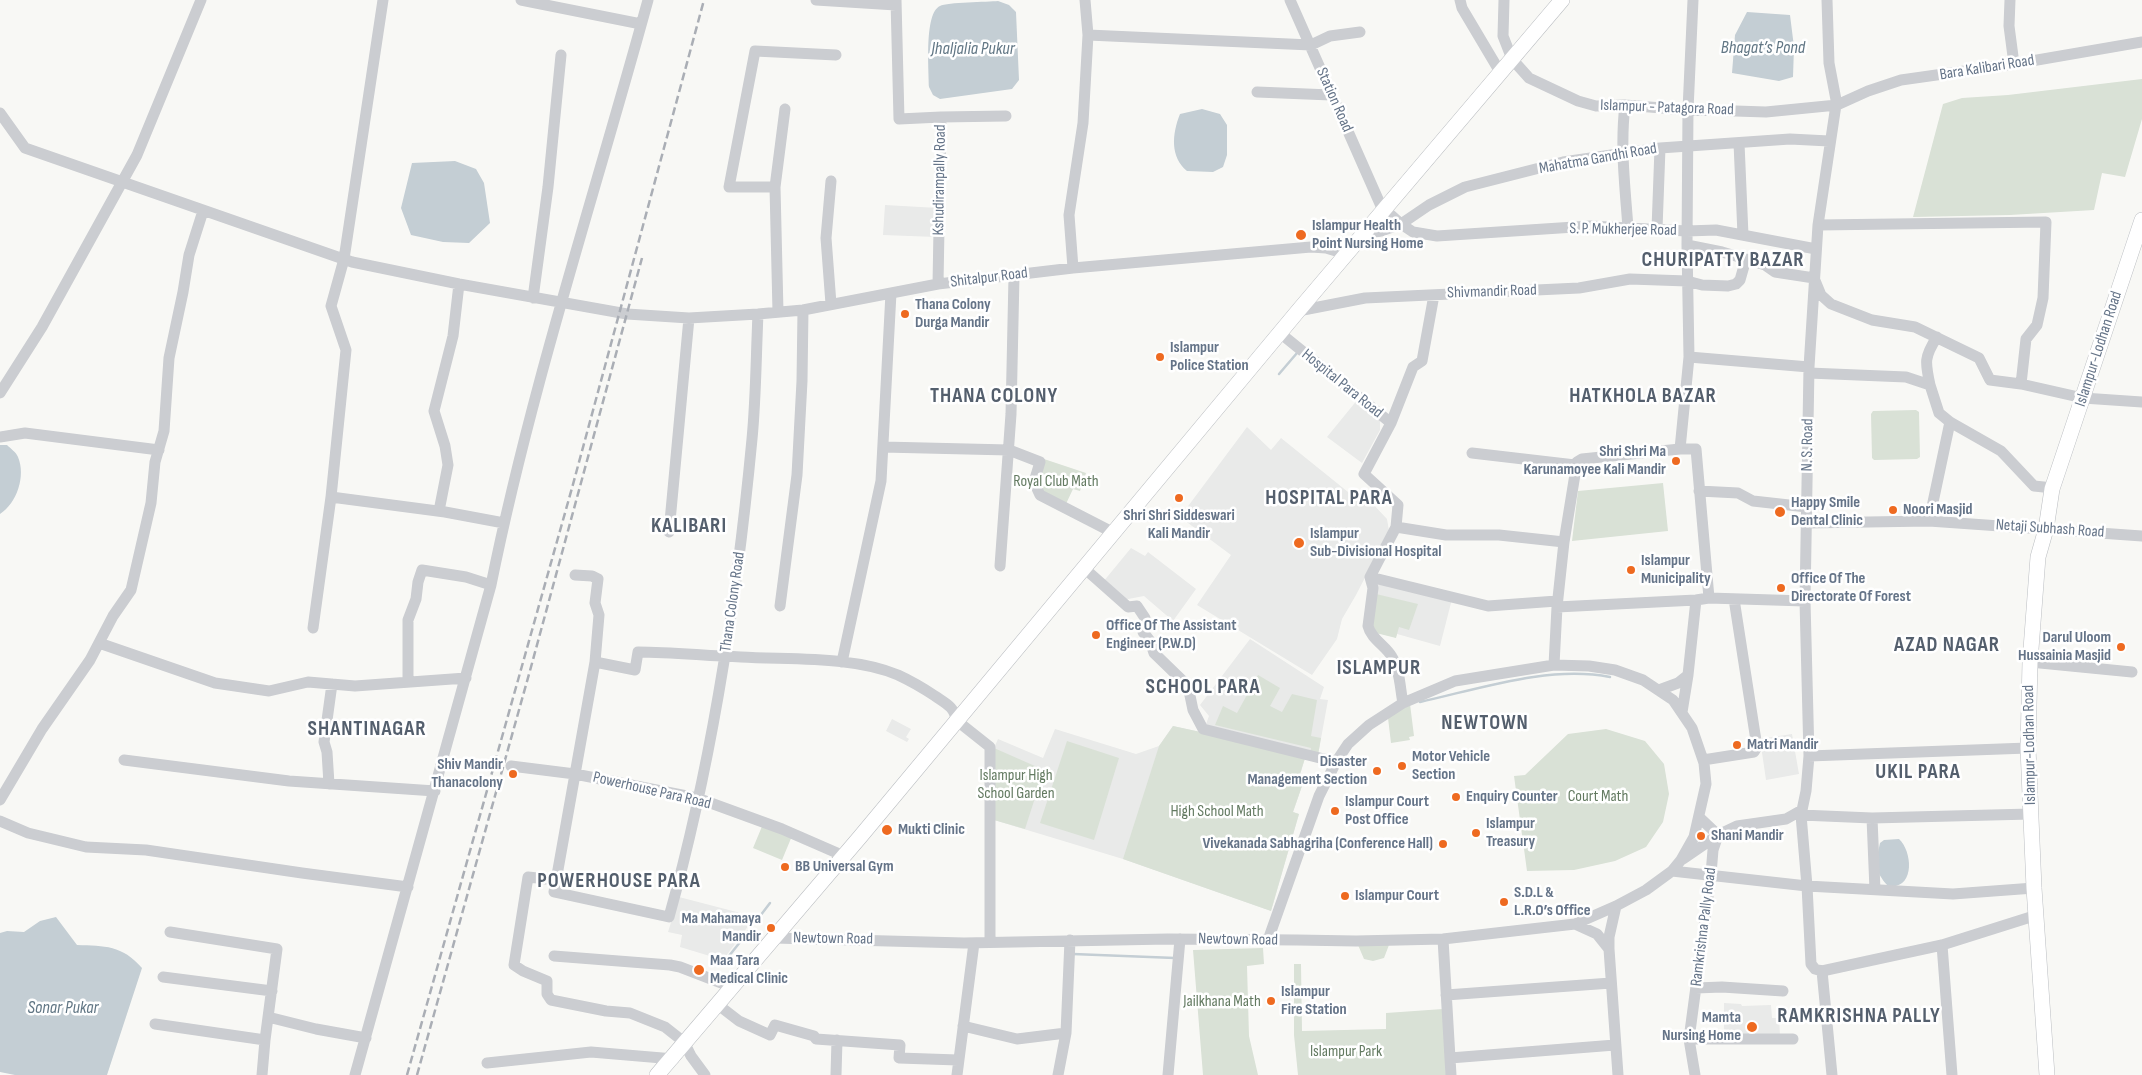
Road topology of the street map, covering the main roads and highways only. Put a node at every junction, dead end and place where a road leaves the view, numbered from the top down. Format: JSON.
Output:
{"nodes":[{"id":1,"x":1562,"y":0,"type":"edge"},
{"id":2,"x":2142,"y":220,"type":"edge"},
{"id":3,"x":657,"y":1075,"type":"edge"},
{"id":4,"x":2047,"y":1075,"type":"edge"}],
"edges":[{"from":1,"to":3,"type":"main road"},
{"from":2,"to":4,"type":"main road","name":"Islampur-Lodhan Road"}]}
